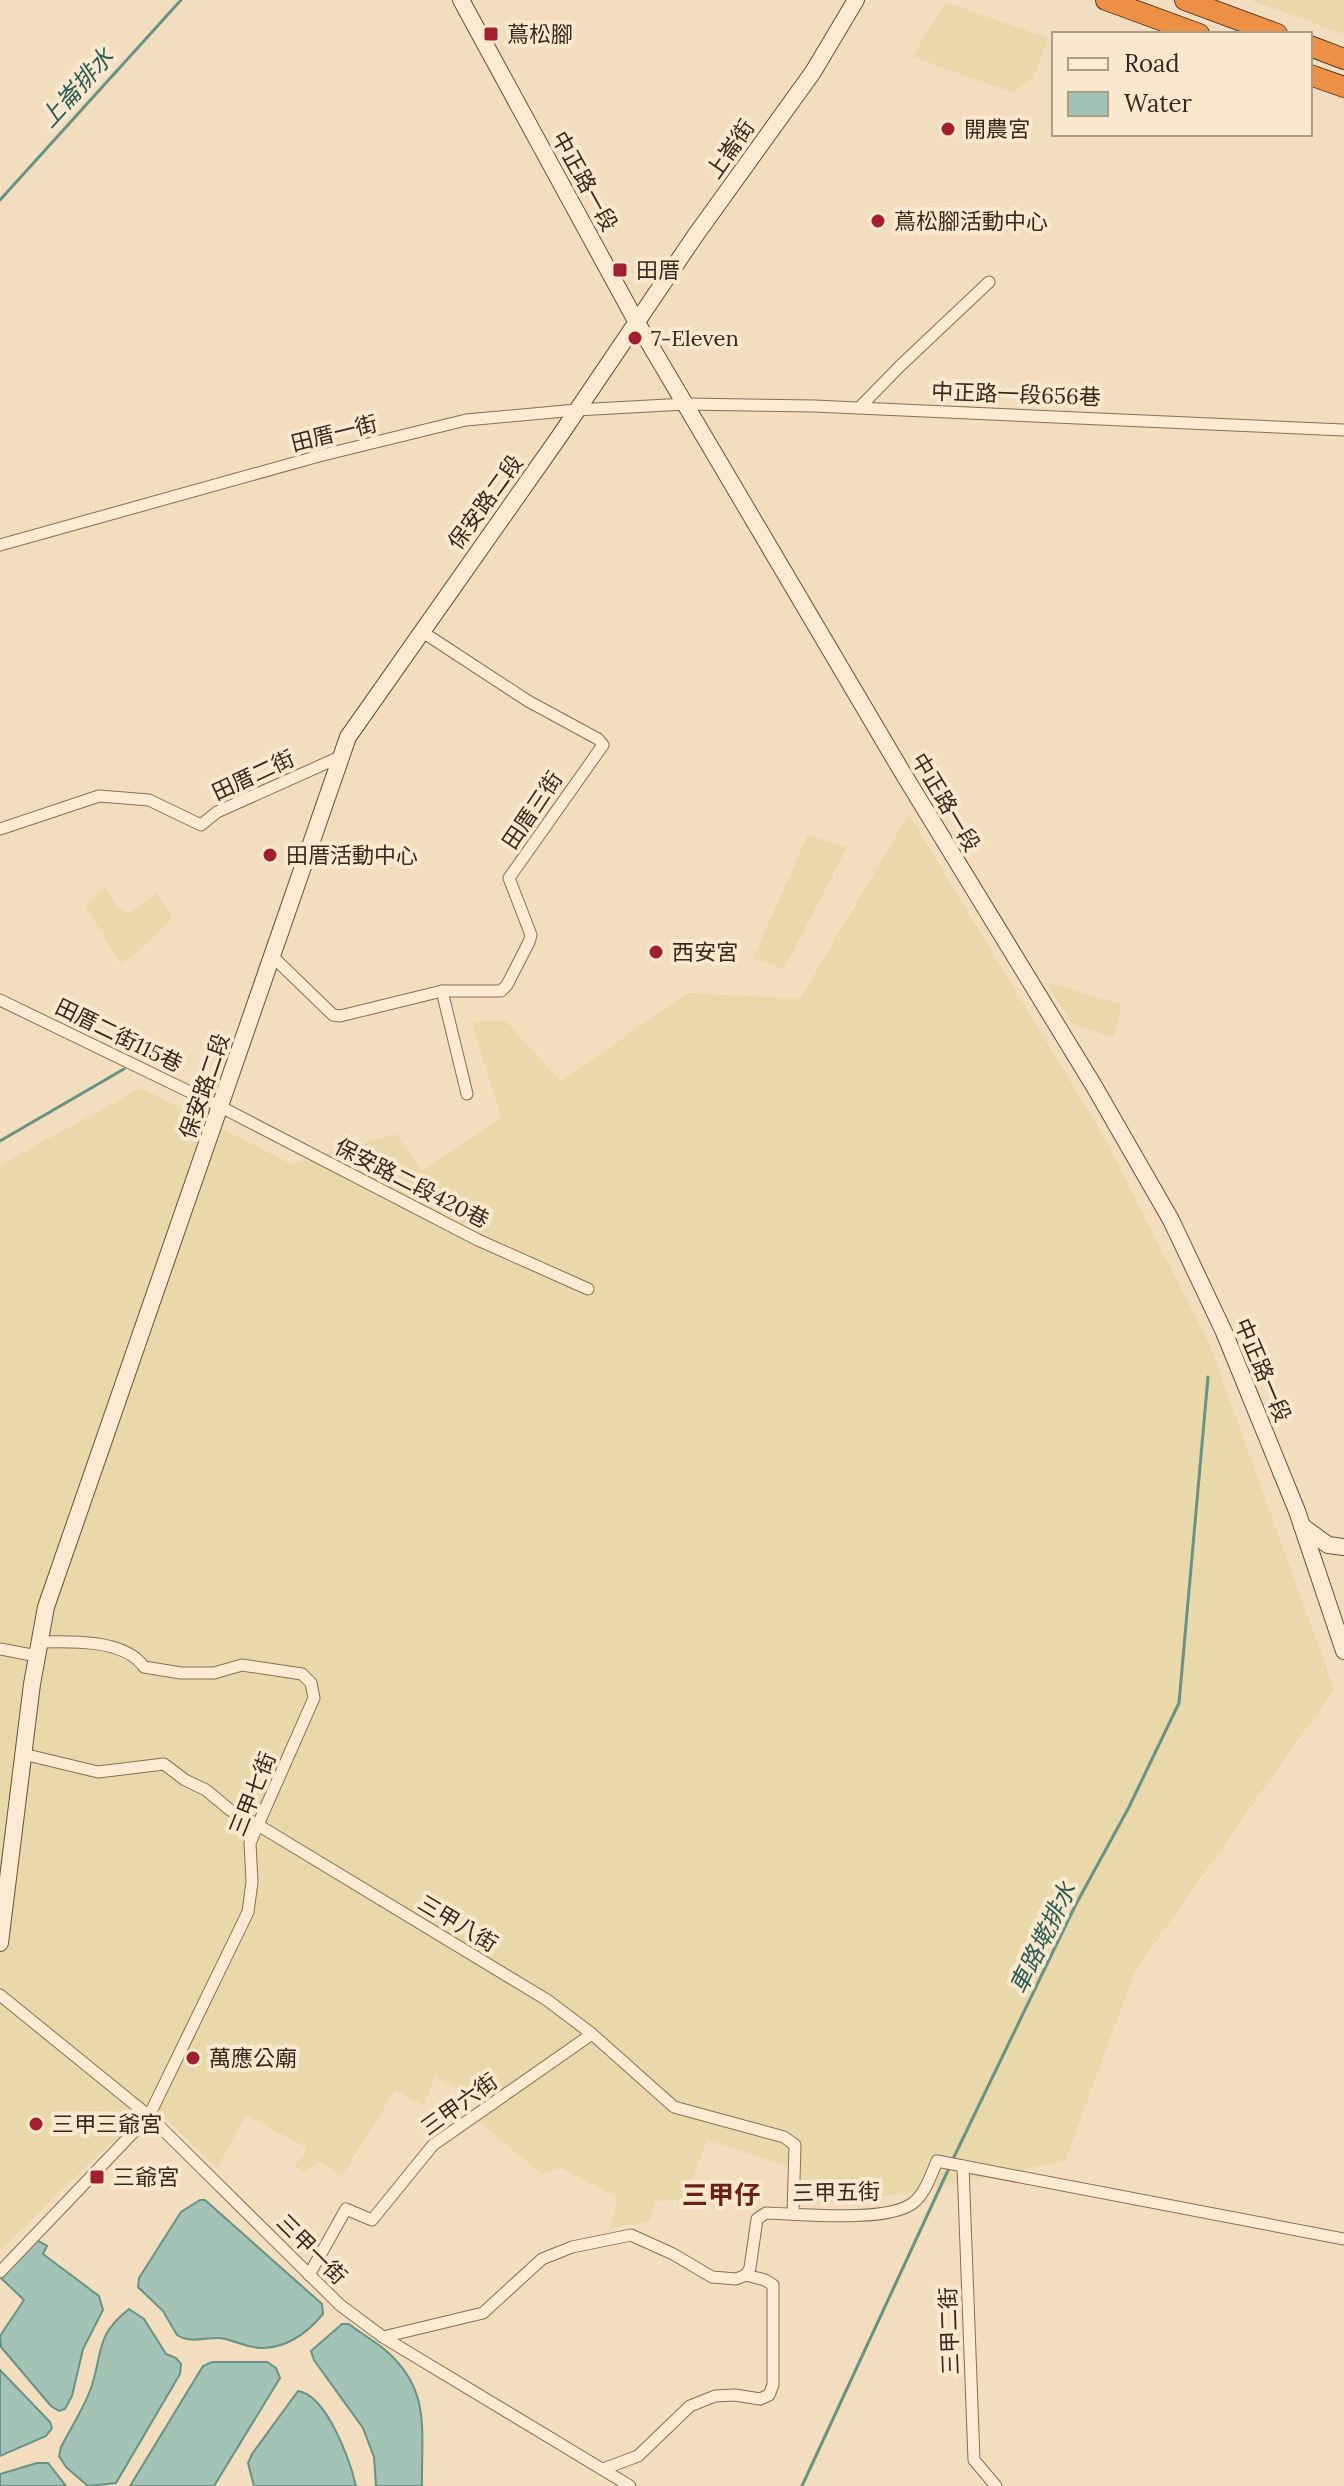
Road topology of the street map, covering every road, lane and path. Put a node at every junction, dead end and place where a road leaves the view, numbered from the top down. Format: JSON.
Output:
{"nodes":[{"id":1,"x":461,"y":0,"type":"edge"},
{"id":2,"x":856,"y":0,"type":"edge"},
{"id":3,"x":1106,"y":0,"type":"edge"},
{"id":4,"x":1185,"y":0,"type":"edge"},
{"id":5,"x":1194,"y":32,"type":"edge"},
{"id":6,"x":1272,"y":32,"type":"edge"},
{"id":7,"x":1312,"y":47,"type":"edge"},
{"id":8,"x":1344,"y":59,"type":"edge"},
{"id":9,"x":1312,"y":76,"type":"edge"},
{"id":10,"x":1344,"y":87,"type":"edge"},
{"id":11,"x":989,"y":282,"type":"dead end"},
{"id":12,"x":636,"y":321,"type":"junction"},
{"id":13,"x":686,"y":404,"type":"junction"},
{"id":14,"x":859,"y":408,"type":"junction"},
{"id":15,"x":576,"y":410,"type":"junction"},
{"id":16,"x":1344,"y":430,"type":"edge"},
{"id":17,"x":0,"y":545,"type":"edge"},
{"id":18,"x":421,"y":631,"type":"junction"},
{"id":19,"x":342,"y":756,"type":"junction"},
{"id":20,"x":0,"y":829,"type":"edge"},
{"id":21,"x":271,"y":955,"type":"junction"},
{"id":22,"x":442,"y":991,"type":"junction"},
{"id":23,"x":0,"y":1000,"type":"edge"},
{"id":24,"x":467,"y":1094,"type":"dead end"},
{"id":25,"x":221,"y":1107,"type":"junction"},
{"id":26,"x":588,"y":1289,"type":"dead end"},
{"id":27,"x":1302,"y":1526,"type":"junction"},
{"id":28,"x":1344,"y":1547,"type":"edge"},
{"id":29,"x":1343,"y":1645,"type":"edge"},
{"id":30,"x":0,"y":1649,"type":"edge"},
{"id":31,"x":38,"y":1649,"type":"junction"},
{"id":32,"x":23,"y":1754,"type":"junction"},
{"id":33,"x":258,"y":1825,"type":"junction"},
{"id":34,"x":0,"y":1943,"type":"edge"},
{"id":35,"x":0,"y":1995,"type":"edge"},
{"id":36,"x":592,"y":2034,"type":"junction"},
{"id":37,"x":149,"y":2116,"type":"junction"},
{"id":38,"x":963,"y":2166,"type":"junction"},
{"id":39,"x":793,"y":2214,"type":"junction"},
{"id":40,"x":1344,"y":2239,"type":"edge"},
{"id":41,"x":0,"y":2272,"type":"edge"},
{"id":42,"x":309,"y":2275,"type":"junction"},
{"id":43,"x":746,"y":2275,"type":"junction"},
{"id":44,"x":383,"y":2337,"type":"junction"},
{"id":45,"x":603,"y":2469,"type":"junction"},
{"id":46,"x":630,"y":2486,"type":"edge"},
{"id":47,"x":996,"y":2486,"type":"edge"}],
"edges":[{"from":1,"to":12,"type":"street","name":"中正路一段"},
{"from":2,"to":12,"type":"street","name":"上崙街"},
{"from":3,"to":5,"type":"highway"},
{"from":4,"to":6,"type":"highway"},
{"from":7,"to":8,"type":"highway"},
{"from":9,"to":10,"type":"highway"},
{"from":11,"to":14,"type":"street"},
{"from":12,"to":13,"type":"street","name":"中正路一段"},
{"from":12,"to":15,"type":"street","name":"保安路二段"},
{"from":13,"to":14,"type":"street","name":"中正路一段656巷"},
{"from":13,"to":15,"type":"street","name":"田厝一街"},
{"from":13,"to":27,"type":"street","name":"中正路一段"},
{"from":14,"to":16,"type":"street","name":"中正路一段656巷"},
{"from":15,"to":17,"type":"street","name":"田厝一街"},
{"from":15,"to":18,"type":"street","name":"保安路二段"},
{"from":18,"to":19,"type":"street","name":"保安路二段"},
{"from":18,"to":22,"type":"street","name":"田厝三街"},
{"from":19,"to":20,"type":"street","name":"田厝二街"},
{"from":19,"to":21,"type":"street","name":"保安路二段"},
{"from":21,"to":22,"type":"street","name":"田厝三街"},
{"from":21,"to":25,"type":"street","name":"保安路二段"},
{"from":22,"to":24,"type":"street"},
{"from":23,"to":25,"type":"street","name":"田厝二街115巷"},
{"from":25,"to":26,"type":"street","name":"保安路二段420巷"},
{"from":25,"to":31,"type":"street","name":"保安路二段"},
{"from":27,"to":28,"type":"street"},
{"from":27,"to":29,"type":"street","name":"中正路一段"},
{"from":30,"to":31,"type":"street"},
{"from":31,"to":32,"type":"street","name":"保安路二段"},
{"from":31,"to":33,"type":"street","name":"三甲七街"},
{"from":32,"to":33,"type":"street","name":"三甲八街"},
{"from":32,"to":34,"type":"street","name":"保安路二段"},
{"from":33,"to":36,"type":"street","name":"三甲八街"},
{"from":33,"to":37,"type":"street","name":"三甲七街"},
{"from":35,"to":37,"type":"street","name":"三甲一街"},
{"from":36,"to":39,"type":"street","name":"三甲八街"},
{"from":36,"to":42,"type":"street","name":"三甲六街"},
{"from":37,"to":41,"type":"street","name":"三甲七街"},
{"from":37,"to":42,"type":"street","name":"三甲一街"},
{"from":38,"to":39,"type":"street","name":"三甲五街"},
{"from":38,"to":40,"type":"street","name":"三甲五街"},
{"from":38,"to":47,"type":"street","name":"三甲二街"},
{"from":39,"to":43,"type":"street","name":"三甲五街"},
{"from":42,"to":44,"type":"street","name":"三甲一街"},
{"from":43,"to":44,"type":"street"},
{"from":43,"to":45,"type":"street"},
{"from":44,"to":45,"type":"street","name":"三甲一街"},
{"from":45,"to":46,"type":"street","name":"三甲一街"}]}
